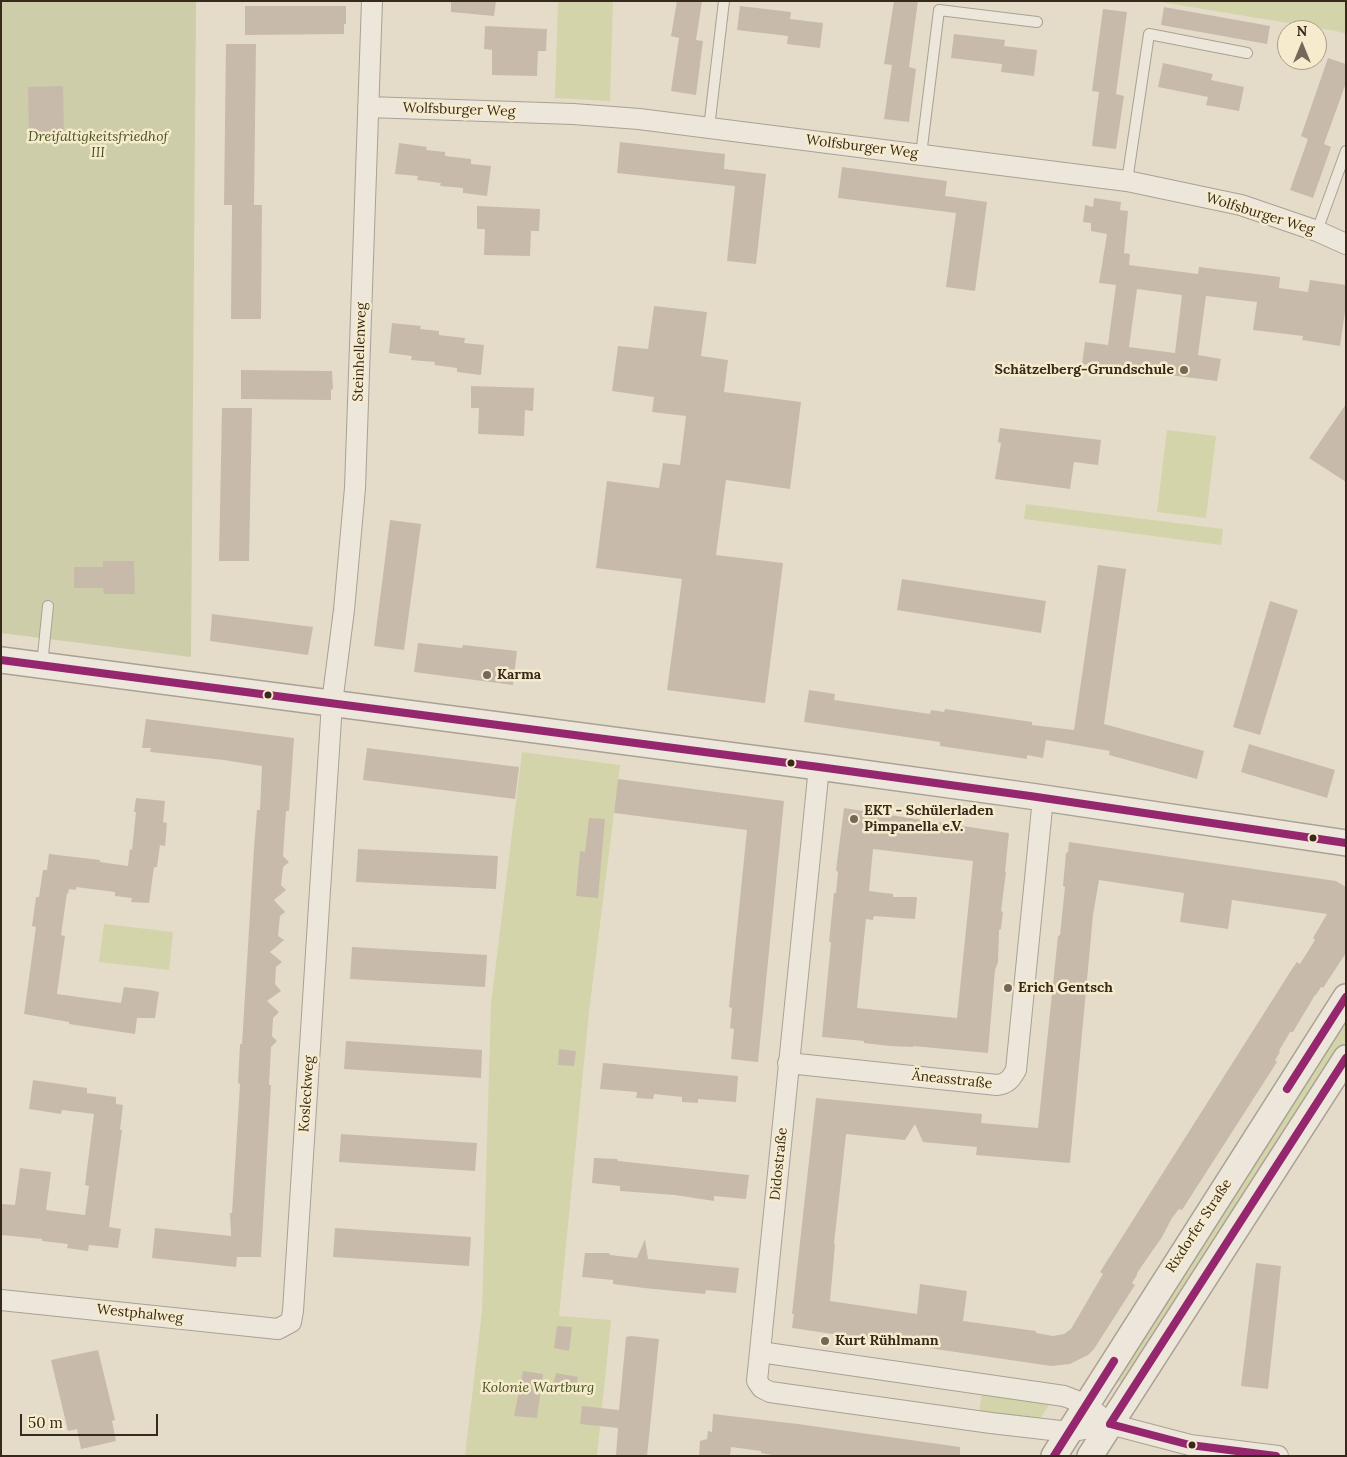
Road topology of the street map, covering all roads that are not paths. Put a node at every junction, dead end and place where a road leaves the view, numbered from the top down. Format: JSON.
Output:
{"nodes":[{"id":1,"x":372,"y":1,"type":"edge"},
{"id":2,"x":724,"y":1,"type":"edge"},
{"id":3,"x":1037,"y":22,"type":"dead end"},
{"id":4,"x":1247,"y":53,"type":"dead end"},
{"id":5,"x":368,"y":107,"type":"junction"},
{"id":6,"x":708,"y":128,"type":"junction"},
{"id":7,"x":1346,"y":151,"type":"edge"},
{"id":8,"x":921,"y":155,"type":"junction"},
{"id":9,"x":1127,"y":181,"type":"junction"},
{"id":10,"x":1317,"y":232,"type":"junction"},
{"id":11,"x":1346,"y":244,"type":"edge"},
{"id":12,"x":48,"y":606,"type":"dead end"},
{"id":13,"x":1,"y":660,"type":"edge"},
{"id":14,"x":42,"y":665,"type":"junction"},
{"id":15,"x":332,"y":703,"type":"junction"},
{"id":16,"x":819,"y":767,"type":"junction"},
{"id":17,"x":1043,"y":798,"type":"junction"},
{"id":18,"x":1346,"y":843,"type":"edge"},
{"id":19,"x":1346,"y":997,"type":"edge"},
{"id":20,"x":1346,"y":1058,"type":"edge"},
{"id":21,"x":788,"y":1063,"type":"junction"},
{"id":22,"x":1,"y":1300,"type":"edge"},
{"id":23,"x":278,"y":1329,"type":"joint"},
{"id":24,"x":760,"y":1352,"type":"junction"},
{"id":25,"x":1085,"y":1404,"type":"junction"},
{"id":26,"x":1110,"y":1424,"type":"junction"},
{"id":27,"x":1069,"y":1432,"type":"junction"},
{"id":28,"x":1054,"y":1456,"type":"edge"},
{"id":29,"x":1090,"y":1456,"type":"edge"},
{"id":30,"x":1278,"y":1456,"type":"edge"}],
"edges":[{"from":1,"to":5,"type":"street","name":"Steinhellenweg"},
{"from":2,"to":6,"type":"lane"},
{"from":3,"to":8,"type":"lane"},
{"from":4,"to":9,"type":"lane"},
{"from":5,"to":6,"type":"street","name":"Wolfsburger Weg"},
{"from":5,"to":15,"type":"street","name":"Steinhellenweg"},
{"from":6,"to":8,"type":"street","name":"Wolfsburger Weg"},
{"from":7,"to":10,"type":"lane"},
{"from":8,"to":9,"type":"street","name":"Wolfsburger Weg"},
{"from":9,"to":10,"type":"street","name":"Wolfsburger Weg"},
{"from":10,"to":11,"type":"street","name":"Wolfsburger Weg"},
{"from":12,"to":14,"type":"lane"},
{"from":13,"to":14,"type":"street"},
{"from":14,"to":15,"type":"street"},
{"from":15,"to":16,"type":"street"},
{"from":15,"to":23,"type":"street","name":"Kosleckweg"},
{"from":16,"to":17,"type":"street"},
{"from":16,"to":21,"type":"street","name":"Didostraße"},
{"from":17,"to":18,"type":"street"},
{"from":17,"to":21,"type":"street","name":"Äneasstraße"},
{"from":19,"to":25,"type":"street","name":"Rixdorfer Straße"},
{"from":20,"to":26,"type":"street"},
{"from":21,"to":24,"type":"street","name":"Didostraße"},
{"from":22,"to":23,"type":"street","name":"Westphalweg"},
{"from":24,"to":25,"type":"street"},
{"from":24,"to":27,"type":"street","name":"Didostraße"},
{"from":25,"to":26,"type":"street"},
{"from":25,"to":27,"type":"street","name":"Rixdorfer Straße"},
{"from":26,"to":27,"type":"street"},
{"from":26,"to":29,"type":"street"},
{"from":26,"to":30,"type":"street"},
{"from":27,"to":28,"type":"street","name":"Rixdorfer Straße"}]}
